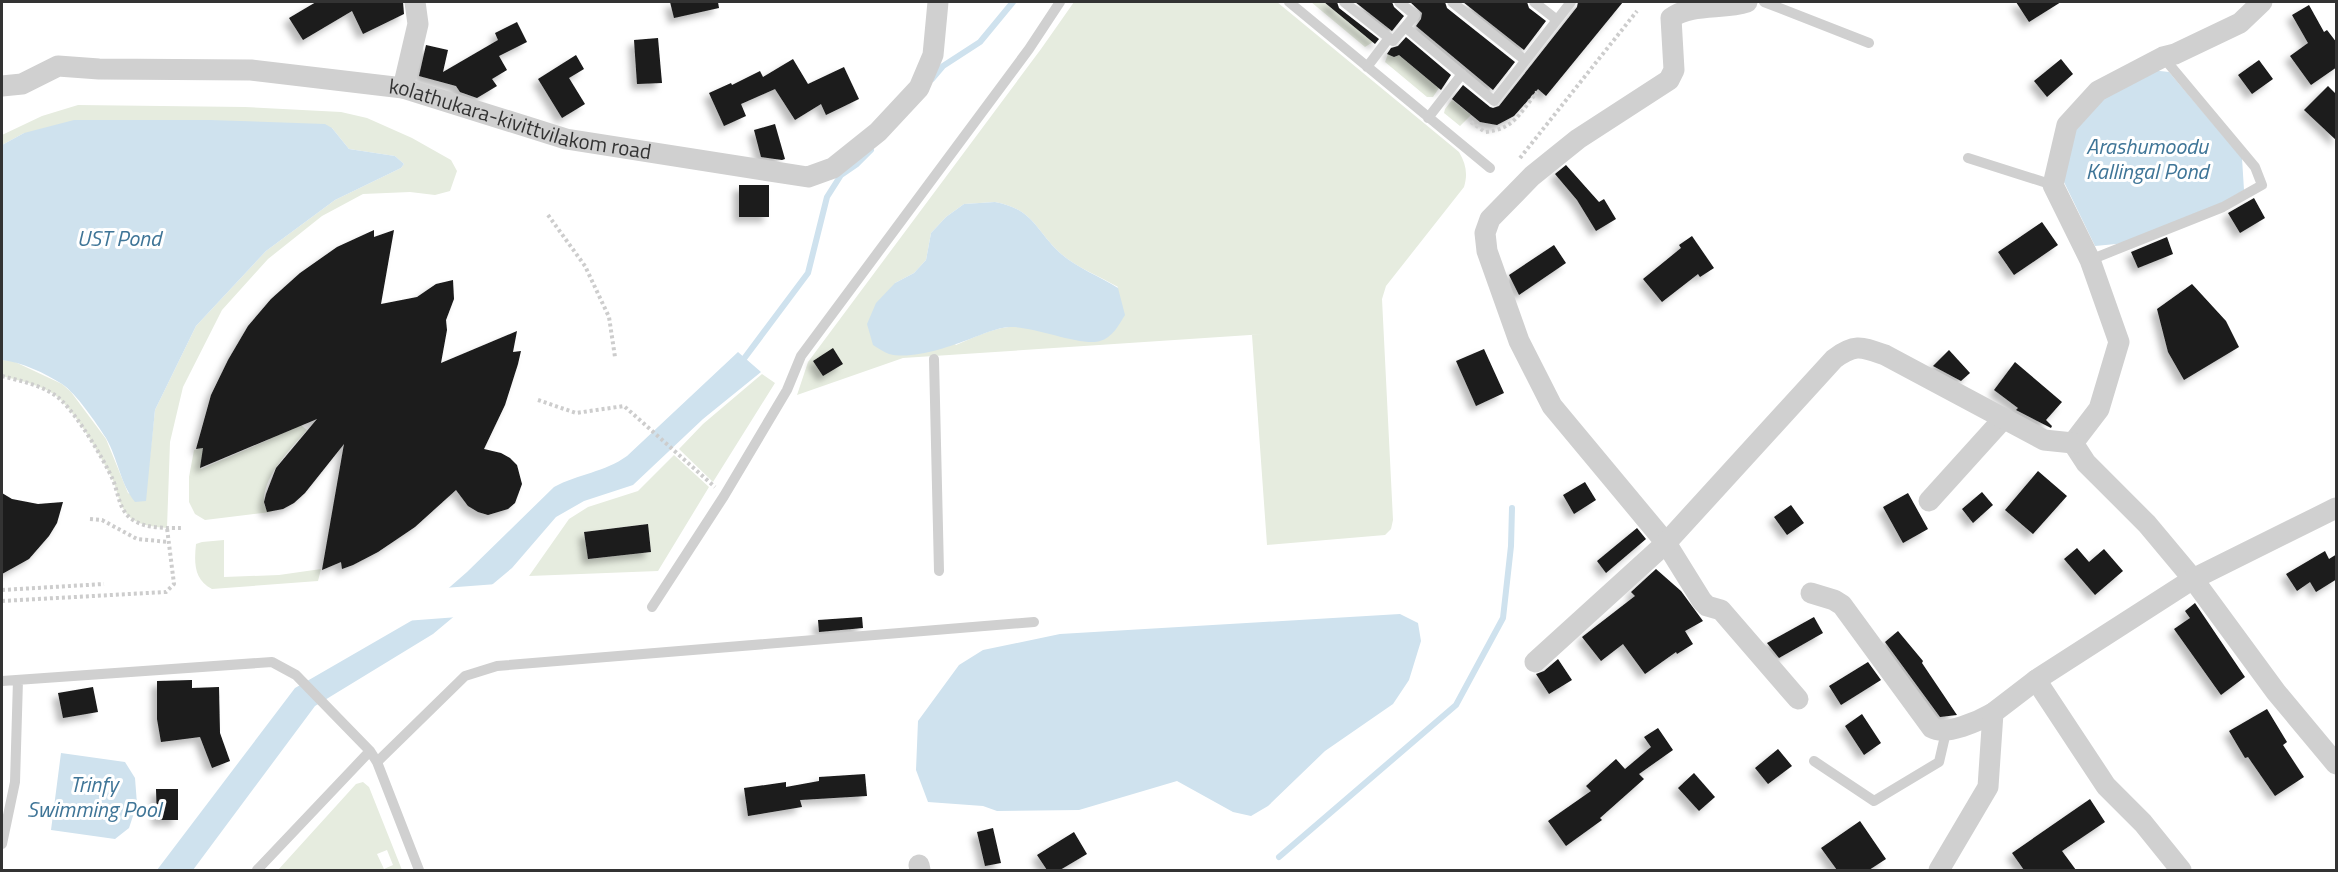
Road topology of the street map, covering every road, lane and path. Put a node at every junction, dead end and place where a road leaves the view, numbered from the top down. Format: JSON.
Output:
{"nodes":[{"id":1,"x":415,"y":2,"type":"edge"},
{"id":2,"x":938,"y":2,"type":"edge"},
{"id":3,"x":1060,"y":2,"type":"edge"},
{"id":4,"x":1289,"y":2,"type":"edge"},
{"id":5,"x":1344,"y":2,"type":"edge"},
{"id":6,"x":1399,"y":2,"type":"edge"},
{"id":7,"x":1452,"y":2,"type":"edge"},
{"id":8,"x":1534,"y":2,"type":"edge"},
{"id":9,"x":1571,"y":2,"type":"edge"},
{"id":10,"x":1747,"y":2,"type":"edge"},
{"id":11,"x":1764,"y":2,"type":"edge"},
{"id":12,"x":2262,"y":2,"type":"edge"},
{"id":13,"x":1636,"y":11,"type":"dead end"},
{"id":14,"x":1557,"y":20,"type":"junction"},
{"id":15,"x":1405,"y":27,"type":"junction"},
{"id":16,"x":1389,"y":38,"type":"junction"},
{"id":17,"x":1869,"y":43,"type":"dead end"},
{"id":18,"x":2163,"y":57,"type":"junction"},
{"id":19,"x":1525,"y":60,"type":"junction"},
{"id":20,"x":1368,"y":67,"type":"junction"},
{"id":21,"x":1462,"y":74,"type":"junction"},
{"id":22,"x":2,"y":86,"type":"edge"},
{"id":23,"x":403,"y":88,"type":"junction"},
{"id":24,"x":1536,"y":92,"type":"dead end"},
{"id":25,"x":1428,"y":117,"type":"junction"},
{"id":26,"x":1471,"y":122,"type":"dead end"},
{"id":27,"x":1968,"y":158,"type":"dead end"},
{"id":28,"x":1518,"y":161,"type":"dead end"},
{"id":29,"x":1490,"y":168,"type":"dead end"},
{"id":30,"x":2053,"y":185,"type":"junction"},
{"id":31,"x":548,"y":215,"type":"dead end"},
{"id":32,"x":2090,"y":260,"type":"junction"},
{"id":33,"x":615,"y":357,"type":"dead end"},
{"id":34,"x":934,"y":359,"type":"dead end"},
{"id":35,"x":2,"y":376,"type":"edge"},
{"id":36,"x":538,"y":400,"type":"dead end"},
{"id":37,"x":2004,"y":418,"type":"junction"},
{"id":38,"x":2073,"y":443,"type":"junction"},
{"id":39,"x":724,"y":496,"type":"junction"},
{"id":40,"x":1929,"y":501,"type":"dead end"},
{"id":41,"x":2337,"y":508,"type":"edge"},
{"id":42,"x":90,"y":519,"type":"dead end"},
{"id":43,"x":167,"y":528,"type":"junction"},
{"id":44,"x":182,"y":528,"type":"dead end"},
{"id":45,"x":169,"y":542,"type":"junction"},
{"id":46,"x":1665,"y":543,"type":"junction"},
{"id":47,"x":939,"y":571,"type":"dead end"},
{"id":48,"x":2193,"y":579,"type":"junction"},
{"id":49,"x":104,"y":584,"type":"dead end"},
{"id":50,"x":2,"y":590,"type":"edge"},
{"id":51,"x":1811,"y":592,"type":"dead end"},
{"id":52,"x":2,"y":601,"type":"edge"},
{"id":53,"x":652,"y":607,"type":"dead end"},
{"id":54,"x":1034,"y":622,"type":"dead end"},
{"id":55,"x":1535,"y":662,"type":"dead end"},
{"id":56,"x":18,"y":680,"type":"junction"},
{"id":57,"x":2036,"y":680,"type":"junction"},
{"id":58,"x":2,"y":681,"type":"edge"},
{"id":59,"x":1798,"y":699,"type":"dead end"},
{"id":60,"x":1993,"y":712,"type":"junction"},
{"id":61,"x":1946,"y":732,"type":"junction"},
{"id":62,"x":370,"y":751,"type":"junction"},
{"id":63,"x":1814,"y":761,"type":"dead end"},
{"id":64,"x":376,"y":762,"type":"junction"},
{"id":65,"x":2337,"y":764,"type":"edge"},
{"id":66,"x":2,"y":844,"type":"edge"},
{"id":67,"x":257,"y":870,"type":"edge"},
{"id":68,"x":419,"y":870,"type":"edge"},
{"id":69,"x":1939,"y":870,"type":"edge"},
{"id":70,"x":2181,"y":870,"type":"edge"}],
"edges":[{"from":1,"to":23,"type":"street"},
{"from":2,"to":23,"type":"street","name":"kolathukara-kivittvilakom road"},
{"from":3,"to":39,"type":"lane"},
{"from":4,"to":20,"type":"lane"},
{"from":5,"to":16,"type":"lane"},
{"from":6,"to":15,"type":"lane"},
{"from":7,"to":19,"type":"lane"},
{"from":8,"to":14,"type":"lane"},
{"from":9,"to":14,"type":"lane"},
{"from":10,"to":46,"type":"street"},
{"from":11,"to":17,"type":"lane"},
{"from":12,"to":18,"type":"street"},
{"from":13,"to":28,"type":"path"},
{"from":14,"to":19,"type":"lane"},
{"from":15,"to":16,"type":"lane"},
{"from":15,"to":21,"type":"lane"},
{"from":16,"to":20,"type":"lane"},
{"from":18,"to":30,"type":"street"},
{"from":18,"to":32,"type":"lane"},
{"from":19,"to":21,"type":"lane"},
{"from":20,"to":25,"type":"lane"},
{"from":21,"to":25,"type":"lane"},
{"from":22,"to":23,"type":"street","name":"kolathukara-kivittvilakom road"},
{"from":24,"to":26,"type":"path"},
{"from":25,"to":29,"type":"lane"},
{"from":27,"to":30,"type":"lane"},
{"from":30,"to":32,"type":"street"},
{"from":31,"to":33,"type":"path"},
{"from":32,"to":38,"type":"street"},
{"from":34,"to":47,"type":"lane"},
{"from":35,"to":43,"type":"path"},
{"from":36,"to":39,"type":"path"},
{"from":37,"to":38,"type":"street"},
{"from":37,"to":40,"type":"street"},
{"from":37,"to":46,"type":"street"},
{"from":38,"to":48,"type":"street"},
{"from":39,"to":53,"type":"lane"},
{"from":41,"to":48,"type":"street"},
{"from":42,"to":45,"type":"path"},
{"from":43,"to":44,"type":"path"},
{"from":43,"to":45,"type":"path"},
{"from":45,"to":52,"type":"path"},
{"from":46,"to":55,"type":"street"},
{"from":46,"to":59,"type":"street"},
{"from":48,"to":57,"type":"street"},
{"from":48,"to":65,"type":"street"},
{"from":49,"to":50,"type":"path"},
{"from":51,"to":61,"type":"street"},
{"from":54,"to":64,"type":"lane"},
{"from":56,"to":58,"type":"lane"},
{"from":56,"to":62,"type":"lane"},
{"from":56,"to":66,"type":"lane"},
{"from":57,"to":60,"type":"street"},
{"from":57,"to":70,"type":"street"},
{"from":60,"to":61,"type":"street"},
{"from":60,"to":69,"type":"street"},
{"from":61,"to":63,"type":"lane"},
{"from":62,"to":64,"type":"lane"},
{"from":62,"to":67,"type":"lane"},
{"from":64,"to":68,"type":"lane"}]}
